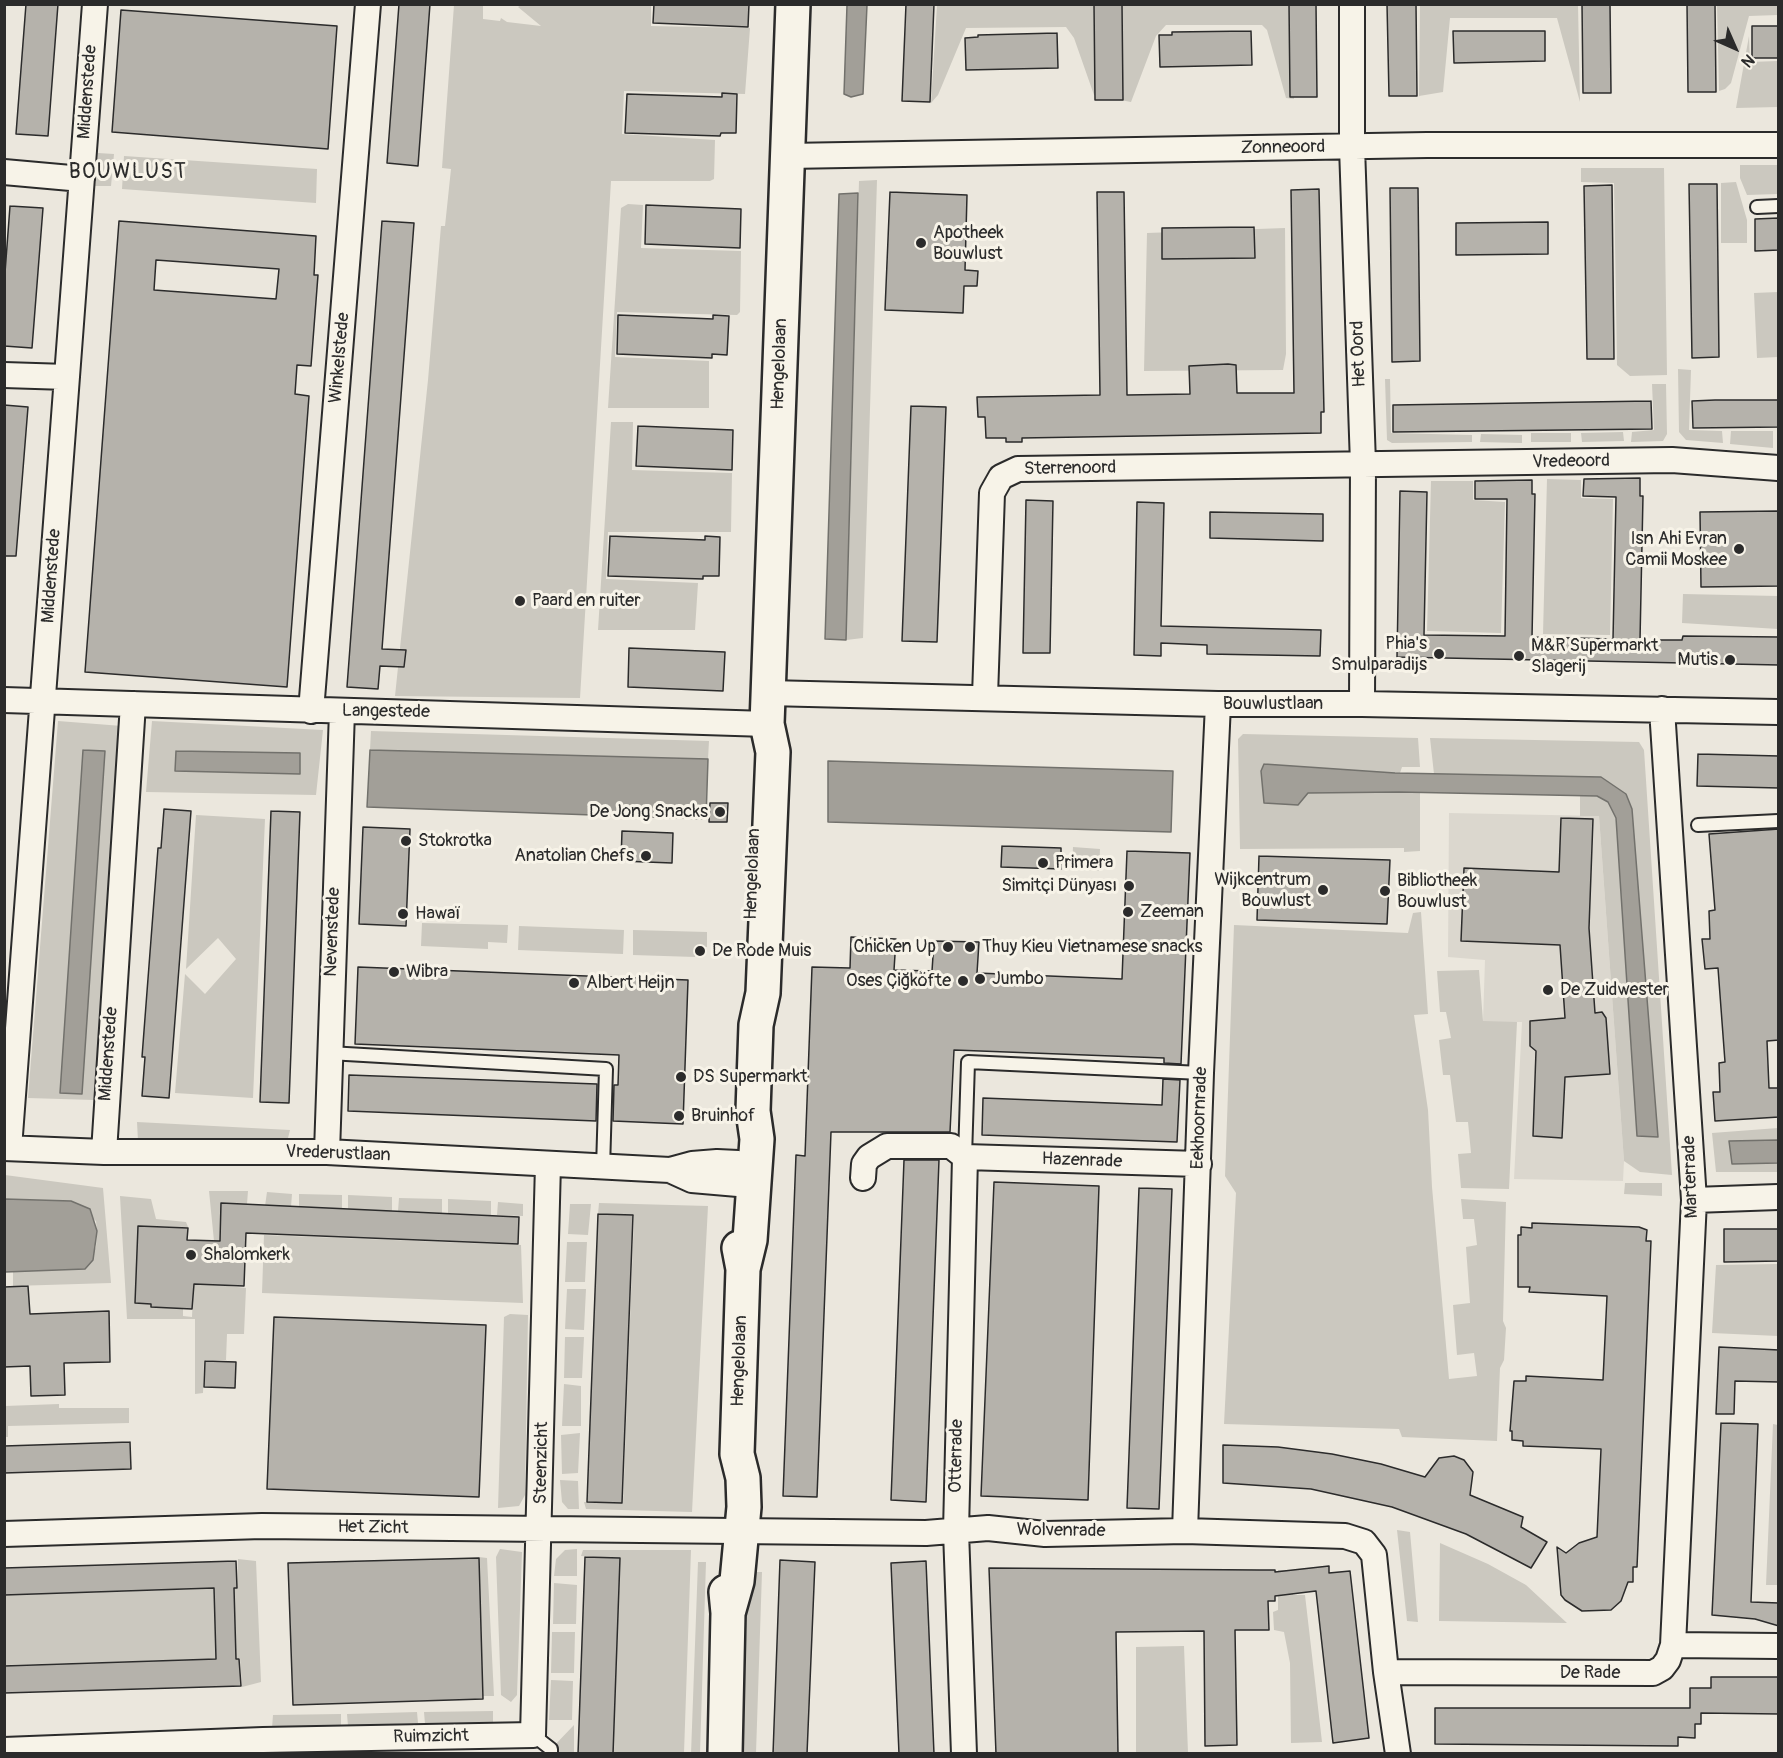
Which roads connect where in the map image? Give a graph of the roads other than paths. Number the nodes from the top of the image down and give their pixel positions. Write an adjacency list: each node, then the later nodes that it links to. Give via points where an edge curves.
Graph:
1 (95, 4): 9 (street, Middenstede)
2 (368, 4): 24 (street, Winkelstede)
3 (793, 4): 7 (street, Hengelolaan)
4 (1352, 4): 6 (street, Het Oord)
5 (1779, 145): 6 (street, Zonneoord)
6 (1352, 147): 7 (street, Zonneoord); 14 (street, Het Oord)
7 (787, 156): 22 (street, Hengelolaan)
8 (4, 172): 9 (street)
9 (82, 179): 13 (street, Middenstede)
10 (1779, 206): 11 (lane)
11 (1757, 207)
12 (4, 375): 13 (street)
13 (67, 377): 18 (street, Middenstede)
14 (1363, 464): 15 (street, Vredeoord, via 1672,460); 16 (street, Sterrenoord, via 1018,469 1001,477 992,493); 21 (street, Het Oord)
15 (1779, 468)
16 (985, 696): 20 (street, Bouwlustlaan); 22 (street, Bouwlustlaan)
17 (4, 700): 18 (street, Langestede)
18 (43, 701): 19 (street, Langestede); 31 (street, Middenstede)
19 (133, 704): 24 (street, Langestede); 32 (street, Middenstede)
20 (1218, 704): 21 (street, Bouwlustlaan); 30 (street, Eekhoornrade)
21 (1362, 704): 23 (street, Bouwlustlaan)
22 (767, 709): 25 (street, Langestede); 38 (street, Hengelolaan, via 773,752 763,993 756,1024 753,1111 757,1138)
23 (1662, 709): 26 (street, Bouwlustlaan); 41 (street, Marterrade)
24 (311, 711): 25 (street, Langestede)
25 (342, 711): 29 (street, Nevenstede)
26 (1779, 712)
27 (1779, 820): 28 (lane)
28 (1698, 825)
29 (329, 1053): 33 (street, Nevenstede); 37 (lane, via 606,1069)
30 (1201, 1073): 34 (lane, via 968,1062); 36 (street, Eekhoornrade)
31 (7, 1148): 32 (street, Vrederustlaan)
32 (104, 1152): 33 (street, Vrederustlaan)
33 (327, 1152): 35 (street, Vrederustlaan)
34 (965, 1158): 36 (street, Hazenrade); 39 (street, via 951,1146 887,1146 869,1156); 44 (street, Otterrade)
35 (548, 1164): 37 (street, Vrederustlaan); 42 (street, Steenzicht)
36 (1198, 1164): 45 (street, Eekhoornrade)
37 (603, 1168): 38 (street, Vrederustlaan, via 670,1170 692,1180)
38 (744, 1174): 43 (street, Hengelolaan, via 738,1241 743,1269 737,1454 743,1478)
39 (862, 1178)
40 (1779, 1197): 41 (street)
41 (1694, 1200): 47 (street, Marterrade)
42 (541, 1530): 43 (street, Het Zicht); 46 (street, Het Zicht, via 262,1526); 50 (street, Steenzicht)
43 (734, 1531): 44 (street, Wolvenrade); 53 (street, Hengelolaan, via 737,1581 728,1613)
44 (956, 1531): 45 (street, Wolvenrade); 54 (street, Otterrade)
45 (1185, 1531): 49 (street, Wolvenrade, via 1345,1536 1364,1542 1374,1555)
46 (4, 1534)
47 (1673, 1646): 48 (street); 49 (street, De Rade, via 1662,1668 1653,1673)
48 (1779, 1647)
49 (1386, 1672): 55 (street)
50 (533, 1735): 51 (street, Ruimzicht); 52 (lane, via 551,1749)
51 (4, 1750)
52 (551, 1754)
53 (725, 1754)
54 (964, 1754)
55 (1398, 1754)

